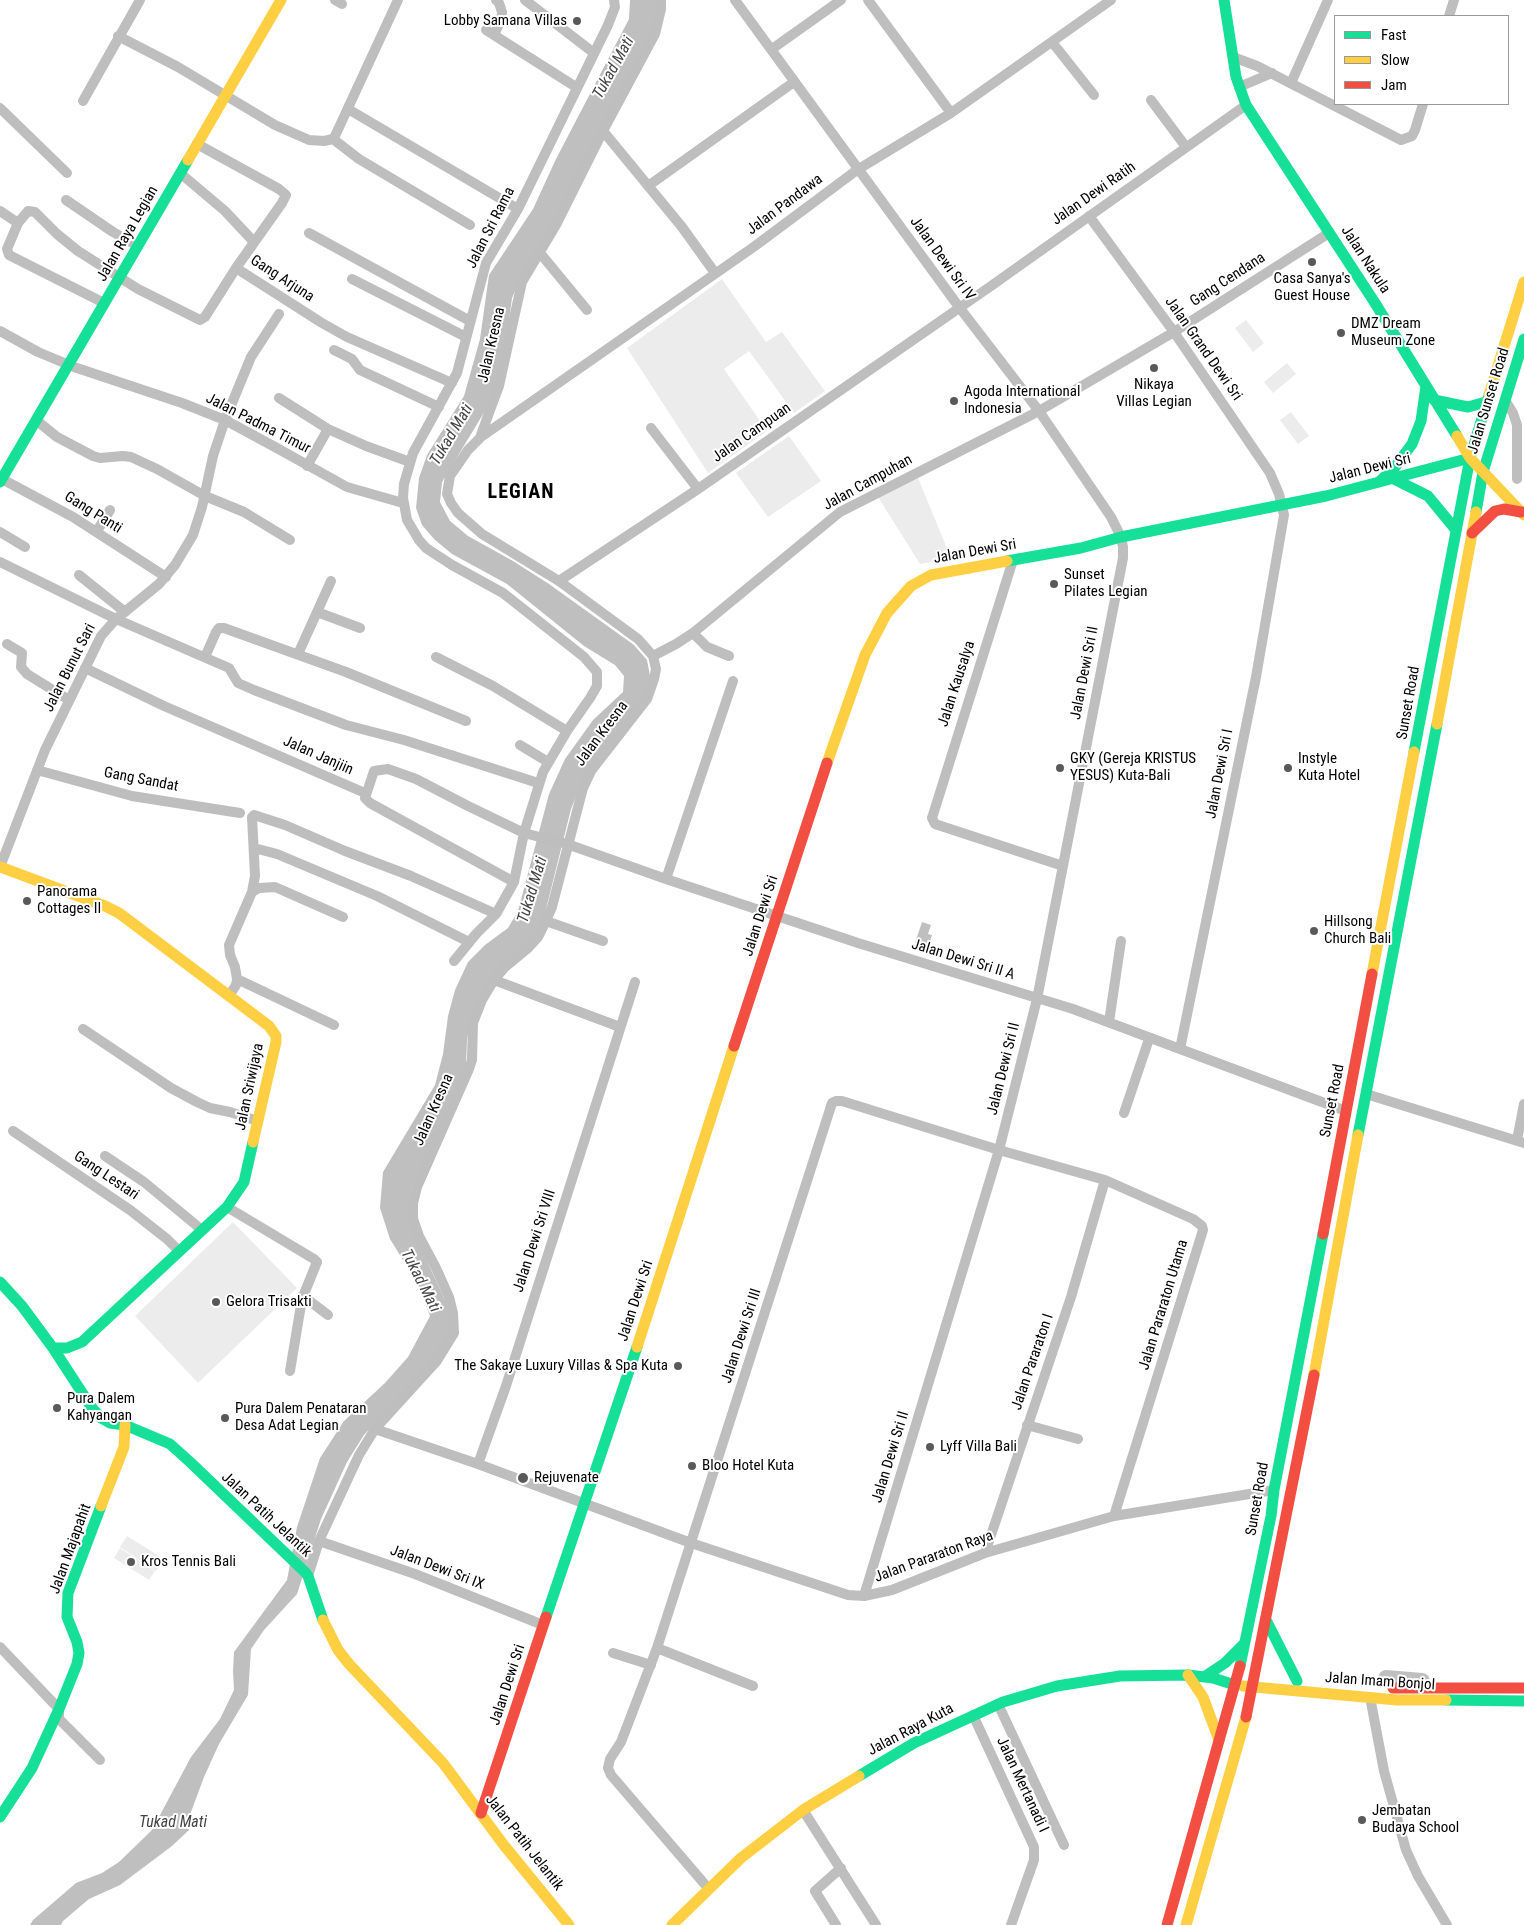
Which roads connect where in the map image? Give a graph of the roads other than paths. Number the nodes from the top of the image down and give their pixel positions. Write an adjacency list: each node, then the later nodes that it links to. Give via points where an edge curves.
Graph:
1 (281, 0): 26 (main road, Jalan Raya Legian)
2 (398, 0): 33 (street)
3 (496, 0): 24 (street, via 502,12 501,20 490,33)
4 (524, 0): 19 (street)
5 (614, 0): 19 (street, Jalan Sri Rama, via 612,17)
6 (661, 0): 36 (street, Jalan Kresna, via 655,34)
7 (735, 0): 18 (street, Jalan Dewi Sri IV)
8 (841, 0): 18 (street)
9 (868, 0): 34 (street)
10 (1111, 0): 17 (street, Jalan Pandawa)
11 (1224, 0): 20 (main road, Jalan Nakula)
12 (1328, 0): 23 (street)
13 (1454, 0): 15 (street)
14 (136, 1): 16 (street)
15 (1449, 15)
16 (118, 36): 26 (street); 29 (street)
17 (1052, 42): 27 (street); 34 (street, Jalan Pandawa)
18 (772, 50): 22 (street, Jalan Dewi Sri IV)
19 (594, 53): 24 (street, Jalan Sri Rama)
20 (1232, 57): 21 (street); 25 (main road, Jalan Nakula)
21 (1272, 73): 23 (street); 25 (street)
22 (794, 82): 41 (street, Jalan Dewi Sri IV); 44 (street)
23 (1292, 83): 30 (street, via 1401,140 1412,136)
24 (576, 87): 46 (street, Jalan Sri Rama)
25 (1239, 87): 31 (main road, Jalan Nakula)
26 (226, 95): 37 (street, via 290,133 316,142); 38 (main road, Jalan Raya Legian)
27 (1094, 95)
28 (1151, 100): 39 (street)
29 (83, 102)
30 (1423, 105)
31 (1246, 106): 39 (street, Jalan Dewi Ratih); 52 (main road, Jalan Nakula)
32 (0, 108): 42 (street)
33 (348, 109): 37 (street); 46 (street)
34 (950, 113): 41 (street, Jalan Pandawa)
35 (0, 115): 40 (street)
36 (603, 131): 44 (street); 55 (street, Jalan Kresna)
37 (333, 139): 50 (street, via 359,159)
38 (197, 144): 43 (main road, Jalan Raya Legian); 53 (street, via 285,193 282,203)
39 (1186, 147): 48 (street, Jalan Dewi Ratih)
40 (50, 164)
41 (857, 170): 57 (street, Jalan Pandawa); 62 (street, Jalan Dewi Sri IV)
42 (67, 172)
43 (180, 173): 53 (street, via 225,210); 54 (main road, Jalan Raya Legian)
44 (648, 186): 57 (street)
45 (66, 200): 54 (street)
46 (518, 209): 65 (street, Jalan Sri Rama, via 486,263)
47 (0, 211): 49 (street)
48 (1089, 216): 62 (street, Jalan Dewi Ratih); 67 (street, Jalan Grand Dewi Sri)
49 (18, 223): 58 (street, via 28,211 35,212 67,243); 61 (street, via 7,249 9,255)
50 (470, 225)
51 (309, 232): 65 (street)
52 (1329, 233): 67 (street, Gang Cendana); 73 (main road, Jalan Nakula)
53 (254, 242): 56 (street)
54 (138, 246): 58 (main road, Jalan Raya Legian)
55 (540, 253): 63 (street); 84 (street, Jalan Kresna, via 518,293 499,386)
56 (236, 268): 58 (street, Gang Arjuna, via 202,321 138,289); 72 (street, Gang Arjuna, via 347,337)
57 (715, 273): 84 (street, Jalan Pandawa)
58 (120, 276): 61 (main road, Jalan Raya Legian)
59 (352, 280): 68 (street)
60 (1524, 282): 77 (main road, Sunset Road)
61 (104, 303): 71 (main road, Jalan Raya Legian)
62 (959, 307): 79 (street, Jalan Dewi Sri IV); 93 (street, Jalan Campuan)
63 (587, 310)
64 (279, 314): 81 (street, Jalan Bunut Sari, via 251,357)
65 (470, 321): 68 (street, Jalan Sri Rama)
66 (0, 331): 71 (street, Jalan Padma Timur)
67 (1174, 332): 79 (street, Gang Cendana); 97 (street, Jalan Grand Dewi Sri, via 1270,473)
68 (466, 337): 72 (street, Jalan Sri Rama)
69 (1524, 339): 76 (main road, Jalan Sunset Road)
70 (334, 350): 78 (street, via 352,359 360,370)
71 (68, 365): 80 (main road, Jalan Raya Legian); 81 (street, Jalan Padma Timur)
72 (452, 383): 78 (street, Jalan Sri Rama)
73 (1426, 386): 75 (main road, Jalan Nakula); 92 (main road, via 1416,437 1405,455)
74 (279, 398): 83 (street)
75 (1434, 400): 77 (main road, via 1468,407); 85 (main road, Jalan Nakula)
76 (1505, 400): 88 (main road, Jalan Sunset Road); 89 (street, via 1517,425)
77 (1486, 402): 85 (main road, Sunset Road)
78 (439, 407): 86 (street, Jalan Sri Rama)
79 (1039, 411): 104 (street, Jalan Dewi Sri IV, via 1106,508); 117 (street, Jalan Campuhan, via 838,514)
80 (36, 420): 91 (main road, Jalan Raya Legian); 95 (street, via 93,456 131,457)
81 (224, 420): 87 (street, Jalan Padma Timur); 95 (street, Jalan Bunut Sari)
82 (650, 428): 93 (street)
83 (328, 429): 86 (street); 87 (street)
84 (480, 438): 112 (street, Jalan Kresna, via 450,476 447,494 450,503 482,534)
85 (1470, 458): 88 (main road, Jalan Nakula); 90 (main road, Jalan Dewi Sri); 100 (main road, Sunset Road)
86 (410, 462): 96 (street, Jalan Sri Rama)
87 (308, 466): 96 (street, Jalan Padma Timur, via 355,491)
88 (1483, 472): 94 (main road, Jalan Nakula); 103 (main road, Sunset Road)
89 (1521, 475): 94 (street)
90 (1394, 479): 92 (main road, Jalan Dewi Sri); 100 (main road, via 1428,496)
91 (1, 480): 102 (street, Gang Panti, via 54,505)
92 (1379, 483): 97 (main road, Jalan Dewi Sri)
93 (698, 489): 112 (street, Jalan Campuan)
94 (1504, 495): 99 (main road, Jalan Nakula)
95 (205, 496): 105 (street, via 244,512); 110 (street, Jalan Bunut Sari, via 193,535)
96 (403, 503): 128 (street, via 411,528 426,548 503,593 593,666 597,672 597,686)
97 (1282, 504): 104 (main road, Jalan Dewi Sri); 161 (street, Jalan Dewi Sri I, via 1283,527 1256,677)
98 (110, 510): 102 (street)
99 (1522, 513): 103 (main road, via 1504,509 1495,511)
100 (1456, 530): 164 (main road, Sunset Road)
101 (0, 532): 106 (street)
102 (97, 532): 110 (street, Gang Panti)
103 (1472, 533): 162 (main road, Sunset Road)
104 (1121, 537): 107 (main road, Jalan Dewi Sri); 138 (street, Jalan Dewi Sri II, via 1123,558)
105 (290, 540)
106 (25, 548)
107 (1013, 560): 138 (street, Jalan Kausalya, via 932,818 935,824); 145 (main road, Jalan Dewi Sri, via 924,578 905,591 887,612 850,696)
108 (0, 562): 115 (street)
109 (79, 575): 113 (street)
110 (166, 577): 113 (street, Jalan Bunut Sari)
111 (331, 580): 114 (street)
112 (560, 581): 120 (street, Jalan Kresna, via 638,640)
113 (125, 612): 115 (street, Jalan Bunut Sari)
114 (318, 612): 116 (street); 119 (street)
115 (116, 619): 122 (street); 124 (street, Jalan Bunut Sari, via 101,636)
116 (360, 628)
117 (693, 633): 120 (street, Jalan Campuhan); 121 (street, via 707,648)
118 (7, 644): 126 (street, via 22,653 21,667 27,674)
119 (298, 654): 122 (street, via 219,628); 127 (street)
120 (653, 656): 136 (street, Jalan Kresna, via 656,669 651,690 591,771 580,794)
121 (729, 656)
122 (205, 657): 132 (street, via 229,668 236,680 246,687 321,717)
123 (436, 657): 128 (street, via 493,686)
124 (85, 668): 126 (street, Jalan Bunut Sari); 133 (street, Jalan Janjiin)
125 (733, 681): 140 (street)
126 (69, 700): 131 (street, Jalan Bunut Sari)
127 (466, 721)
128 (567, 731): 130 (street)
129 (520, 745): 130 (street)
130 (548, 762): 132 (street)
131 (37, 770): 134 (street, Gang Sandat, via 132,796); 139 (street, Jalan Bunut Sari)
132 (538, 783): 135 (street)
133 (365, 793): 135 (street, Jalan Janjiin, via 374,771 388,769 416,779); 141 (street, via 370,803)
134 (240, 813)
135 (526, 834): 136 (street, Jalan Dewi Sri II A); 141 (street)
136 (566, 844): 140 (street, Jalan Dewi Sri II A); 146 (street, Jalan Kresna)
137 (254, 848): 142 (street); 143 (street, via 254,816 285,825 412,876); 149 (street, via 277,854 378,896)
138 (1063, 866): 155 (street, Jalan Dewi Sri II)
139 (0, 867): 154 (main road, Jalan Sriwijaya, via 120,913)
140 (666, 879): 145 (street, Jalan Dewi Sri II A)
141 (514, 882): 143 (street)
142 (252, 892): 144 (street, via 275,887); 151 (street, via 229,945)
143 (496, 914): 149 (street)
144 (343, 916)
145 (778, 916): 155 (street, Jalan Dewi Sri II A); 188 (main road, Jalan Dewi Sri)
146 (546, 921): 147 (street); 152 (street, Jalan Kresna, via 538,937)
147 (603, 941)
148 (1121, 941): 156 (street)
149 (469, 942): 150 (street)
150 (454, 961)
151 (237, 979): 154 (street); 157 (street)
152 (494, 980): 158 (street); 184 (street, Jalan Kresna, via 473,1023 469,1069 426,1164 413,1203 413,1219 419,1236 449,1297 454,1333 436,1362)
153 (635, 982): 158 (street, Jalan Dewi Sri VIII)
154 (230, 996): 166 (main road, Jalan Sriwijaya, via 269,1026 276,1036)
155 (1037, 999): 156 (street, Jalan Dewi Sri II A); 169 (street, Jalan Dewi Sri II)
156 (1109, 1022): 160 (street, Jalan Dewi Sri II A)
157 (334, 1025)
158 (620, 1027): 186 (street, Jalan Dewi Sri VIII, via 506,1386)
159 (83, 1028): 166 (street, via 197,1102)
160 (1149, 1039): 161 (street, Jalan Dewi Sri II A); 165 (street)
161 (1180, 1049): 164 (street, Jalan Dewi Sri II A)
162 (1366, 1094): 168 (street); 195 (main road, Sunset Road)
163 (1524, 1104): 168 (street)
164 (1346, 1111): 187 (main road, Sunset Road)
165 (1124, 1113)
166 (258, 1121): 172 (main road, Jalan Sriwijaya, via 244,1182)
167 (13, 1131): 174 (street, Gang Lestari, via 130,1210)
168 (1520, 1142)
169 (999, 1150): 171 (street, Jalan Pararaton Utama); 191 (street, Jalan Dewi Sri III, via 842,1102 832,1102); 194 (street, Jalan Dewi Sri II)
170 (105, 1156): 173 (street, via 144,1182)
171 (1105, 1180): 183 (street, Jalan Pararaton I, via 1071,1297); 189 (street, Jalan Pararaton Utama, via 1198,1221 1203,1230)
172 (227, 1207): 173 (main road, Jalan Sriwijaya); 176 (street, via 316,1260)
173 (202, 1230): 174 (main road, Jalan Sriwijaya)
174 (179, 1251): 178 (main road, Jalan Sriwijaya)
175 (0, 1282): 179 (main road, Jalan Patih Jelantik)
176 (303, 1296): 177 (street); 180 (street)
177 (328, 1315)
178 (82, 1342): 179 (main road, Jalan Sriwijaya, via 67,1348); 181 (main road, Jalan Sriwijaya, via 73,1356)
179 (53, 1348): 181 (main road, Jalan Patih Jelantik)
180 (290, 1371)
181 (69, 1372): 182 (main road, Jalan Patih Jelantik, via 101,1418)
182 (125, 1425): 193 (main road, Jalan Patih Jelantik, via 180,1452); 212 (main road, Jalan Majapahit, via 124,1447 68,1593 67,1617 79,1653)
183 (1027, 1425): 185 (street); 192 (street, Jalan Pararaton I)
184 (375, 1429): 186 (street, Jalan Pararaton Raya); 190 (street, Jalan Kresna, via 359,1455)
185 (1078, 1439)
186 (478, 1464): 188 (street, Jalan Pararaton Raya)
187 (1274, 1490): 189 (street, Jalan Pararaton Raya); 197 (main road, Sunset Road)
188 (584, 1503): 191 (street, Jalan Pararaton Raya); 196 (main road, Jalan Dewi Sri)
189 (1114, 1516): 192 (street, Jalan Pararaton Raya)
190 (319, 1541): 193 (street, Jalan Kresna); 196 (street, Jalan Dewi Sri IX, via 416,1574)
191 (691, 1543): 194 (street, Jalan Pararaton Raya, via 848,1595); 199 (street, Jalan Dewi Sri III)
192 (985, 1553): 194 (street, Jalan Pararaton Raya, via 892,1590)
193 (307, 1574): 217 (main road, Jalan Patih Jelantik, via 324,1624 338,1650 443,1763)
194 (864, 1596)
195 (1266, 1620): 205 (main road, Sunset Road); 206 (main road)
196 (544, 1625): 216 (main road, Jalan Dewi Sri)
197 (1244, 1644): 203 (main road); 204 (main road, Sunset Road)
198 (0, 1647): 212 (street)
199 (657, 1648): 201 (street, Jalan Dewi Sri III); 207 (street)
200 (613, 1653): 201 (street)
201 (651, 1665): 223 (street, Jalan Dewi Sri III, via 608,1768)
202 (1188, 1675): 203 (main road, Jalan Raya Kuta); 211 (main road, Jalan Raya Kuta, via 1092,1679 1039,1690); 214 (main road, via 1203,1697)
203 (1208, 1677): 204 (main road, Jalan Raya Kuta, via 1225,1673)
204 (1236, 1680): 205 (main road, Jalan Imam Bonjol); 214 (main road, Sunset Road)
205 (1254, 1681): 206 (main road, Jalan Imam Bonjol); 209 (main road, Jalan Imam Bonjol); 230 (main road, Sunset Road, via 1238,1749)
206 (1297, 1681): 208 (main road, Jalan Imam Bonjol, via 1402,1689)
207 (753, 1686)
208 (1524, 1688)
209 (1370, 1697): 210 (main road, Jalan Imam Bonjol, via 1423,1701); 231 (street, via 1384,1771 1406,1850)
210 (1524, 1701)
211 (998, 1704): 213 (main road, Jalan Raya Kuta); 221 (street)
212 (59, 1709): 215 (street, via 59,1719); 220 (main road, Jalan Majapahit, via 32,1768)
213 (973, 1715): 218 (main road, Jalan Raya Kuta, via 914,1743); 228 (street, Jalan Mertanadi I, via 1034,1847 1034,1860)
214 (1219, 1740): 229 (main road, Sunset Road)
215 (100, 1760)
216 (486, 1798): 217 (main road, via 480,1802); 219 (main road, Jalan Dewi Sri)
217 (471, 1799): 219 (main road, Jalan Patih Jelantik)
218 (803, 1810): 222 (street); 223 (main road, Jalan Raya Kuta, via 740,1858)
219 (481, 1813): 224 (main road, Jalan Patih Jelantik)
220 (0, 1816)
221 (1064, 1845)
222 (840, 1868): 226 (street, via 815,1890); 227 (street)
223 (708, 1888): 225 (main road, Jalan Raya Kuta)
224 (569, 1925)
225 (672, 1925)
226 (836, 1925)
227 (876, 1925)
228 (1011, 1925)
229 (1167, 1925)
230 (1186, 1925)
231 (1447, 1925)

